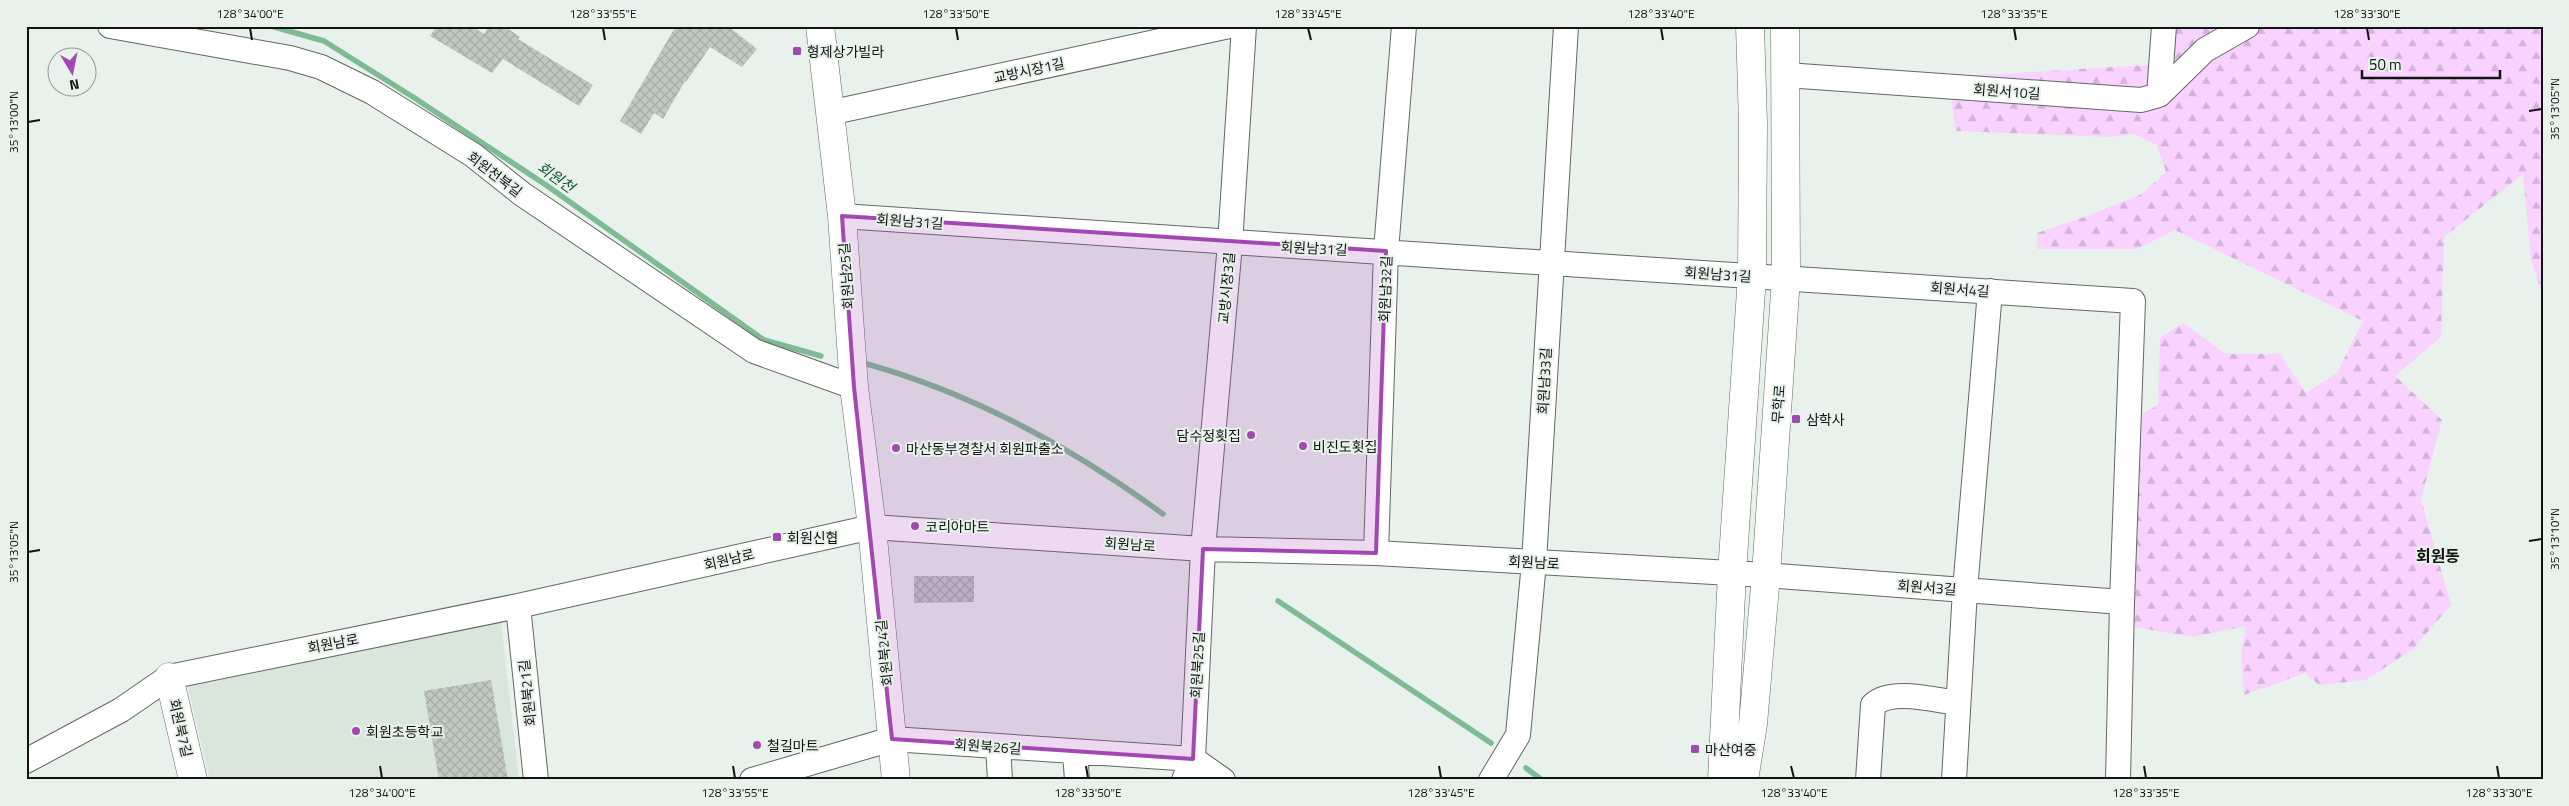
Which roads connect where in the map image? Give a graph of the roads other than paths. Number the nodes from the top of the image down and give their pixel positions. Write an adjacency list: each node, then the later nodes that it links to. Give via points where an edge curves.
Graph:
1 (110, 26): 21 (street, 회원천북길, via 290,58 321,67 372,92 473,155 522,194 754,351)
2 (820, 26): 13 (main road, 회원남25길)
3 (1229, 26): 13 (street, 교방시장1길)
4 (1244, 26): 15 (street, 교방시장3길)
5 (1404, 26): 16 (street, 회원남32길)
6 (1566, 26): 17 (street, 회원남33길)
7 (1750, 26): 18 (main road)
8 (1785, 26): 11 (main road, 무학로)
9 (2164, 26): 12 (street)
10 (2247, 26): 12 (street, via 2205,50)
11 (1786, 75): 12 (street, 회원서10길, via 2141,100); 19 (main road, 무학로)
12 (2158, 95)
13 (829, 113): 14 (main road, 회원남25길)
14 (842, 216): 15 (street, 회원남31길); 21 (main road, 회원남25길)
15 (1230, 244): 16 (street, 회원남31길); 23 (street, 교방시장3길)
16 (1386, 251): 17 (street, 회원남31길); 24 (street, 회원남32길)
17 (1551, 262): 18 (street, 회원남31길); 25 (street, 회원남33길)
18 (1752, 276): 19 (street, 회원남31길); 26 (main road)
19 (1786, 277): 20 (street, 회원서4길); 27 (main road, 무학로)
20 (1990, 291): 28 (street); 29 (street, 회원서4길, via 2133,301)
21 (854, 387): 22 (main road, 회원남25길)
22 (872, 527): 23 (street, 회원남로); 30 (street, 회원남로); 33 (main road, 회원북24길)
23 (1203, 549): 24 (street, 회원남로); 37 (street, 회원북25길)
24 (1376, 553): 25 (street, 회원남로)
25 (1534, 562): 26 (street, 회원남로); 45 (street, 회원남33길, via 1518,735)
26 (1732, 573): 27 (street, 회원서3길); 46 (main road)
27 (1766, 575): 28 (street, 회원서3길); 47 (main road, 무학로, via 1753,724)
28 (1964, 590): 29 (street, 회원서3길); 32 (street)
29 (2122, 602): 50 (street)
30 (518, 606): 31 (street, 회원남로); 39 (street, 회원북21길)
31 (169, 676): 36 (street, 회원남로, via 121,710); 38 (main road, 회원북7길)
32 (1958, 703): 48 (street, via 1892,696 1880,699 1873,706); 49 (street)
33 (892, 739): 34 (street, 회원북26길); 40 (street, 회원북26길); 41 (main road, 회원북24길)
34 (998, 746): 35 (street, 회원북26길); 42 (street)
35 (1076, 752): 37 (street, 회원북26길); 43 (street)
36 (26, 761)
37 (1189, 769): 44 (street)
38 (192, 780)
39 (536, 780)
40 (752, 780)
41 (896, 780)
42 (1000, 780)
43 (1077, 780)
44 (1223, 780)
45 (1492, 780)
46 (1722, 780)
47 (1744, 780)
48 (1868, 780)
49 (1954, 780)
50 (2118, 780)

